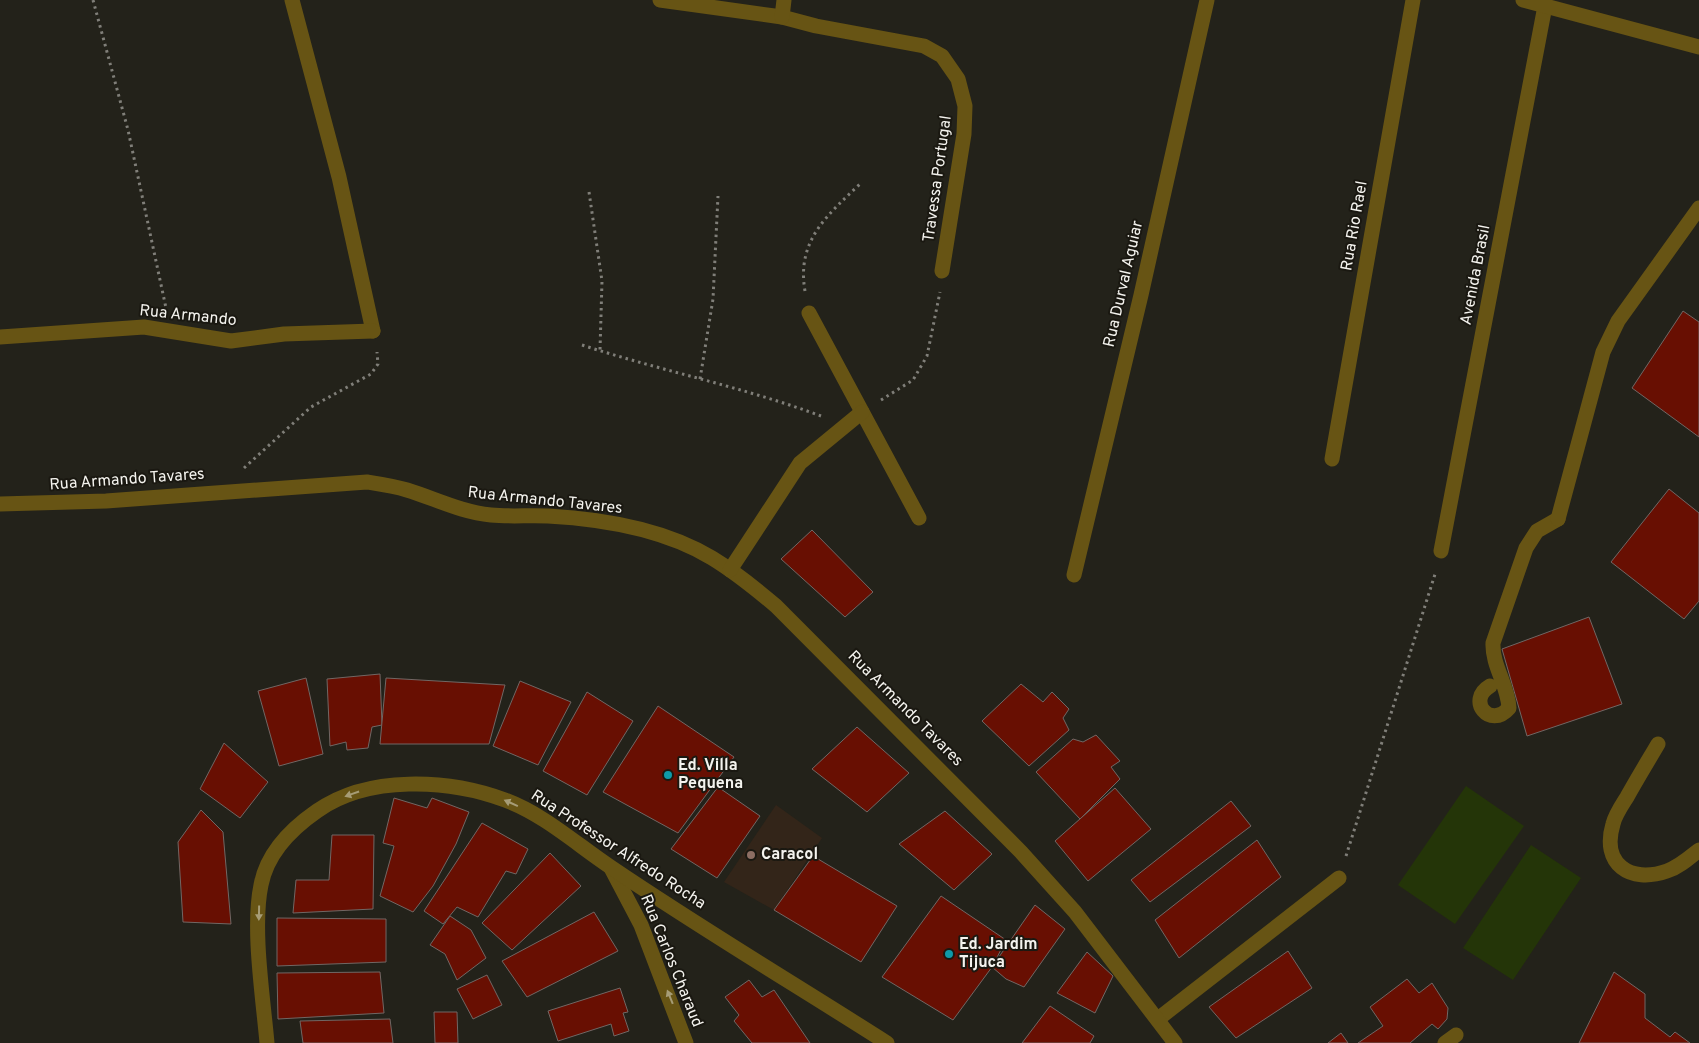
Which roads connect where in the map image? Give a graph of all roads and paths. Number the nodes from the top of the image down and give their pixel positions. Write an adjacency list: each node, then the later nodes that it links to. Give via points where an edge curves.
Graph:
1 (93, 0): 17 (path, via 128,130)
2 (292, 0): 18 (street, via 339,177)
3 (660, 0): 9 (street, Travessa Portugal)
4 (784, 0): 9 (street)
5 (1207, 0): 31 (street, Rua Durval Aguiar)
6 (1413, 0): 25 (street, Rua Rio Rael)
7 (1523, 0): 8 (street)
8 (1545, 6): 10 (street); 29 (street, Avenida Brasil)
9 (782, 17): 15 (street, Travessa Portugal, via 924,46 942,56 958,79 965,106 964,134)
10 (1699, 47)
11 (862, 182): 16 (path, via 820,222 809,246 802,275)
12 (588, 192): 21 (path, via 602,281)
13 (718, 196): 22 (path, via 713,299)
14 (1699, 208): 32 (street, via 1618,321 1603,352 1558,519 1537,531 1526,548 1493,643 1492,654 1509,699 1509,708 1496,717 1486,714 1480,707 1482,690)
15 (942, 271): 23 (path, via 927,356 913,380)
16 (809, 313): 23 (street)
17 (171, 330): 18 (street, Rua Armando, via 232,340 284,334); 19 (street, Rua Armando, via 144,327)
18 (372, 331): 26 (path, via 378,364 371,374 311,407)
19 (0, 337)
20 (582, 345): 21 (path)
21 (600, 350): 22 (path)
22 (700, 379): 24 (path, via 772,398)
23 (862, 412): 24 (street); 28 (street)
24 (846, 425): 30 (street, via 800,463)
25 (1332, 459)
26 (240, 470)
27 (0, 504): 30 (street, Rua Armando Tavares, via 106,501 366,482 406,490 456,509 492,515 606,522 645,531 690,547)
28 (918, 518)
29 (1441, 551): 36 (path)
30 (730, 570): 37 (street, Rua Armando Tavares, via 776,606 1021,852 1075,912)
31 (1074, 576)
32 (1490, 686)
33 (1658, 744): 34 (street, via 1613,822 1609,839 1612,856 1620,868 1647,876 1668,871)
34 (1699, 850)
35 (610, 867): 38 (street, Rua Professor Alfredo Rocha, one-way to 38, via 535,814 506,800 472,790 432,784 392,786 355,792 326,804 299,823 278,846 260,885 259,954); 39 (street, Rua Carlos Charaud, one-way to 35, via 641,925); 40 (street, Rua Professor Alfredo Rocha)
36 (1339, 878): 37 (street)
37 (1158, 1019): 41 (street, Rua Armando Tavares)
38 (267, 1043)
39 (686, 1043)
40 (888, 1043)
41 (1175, 1043)

